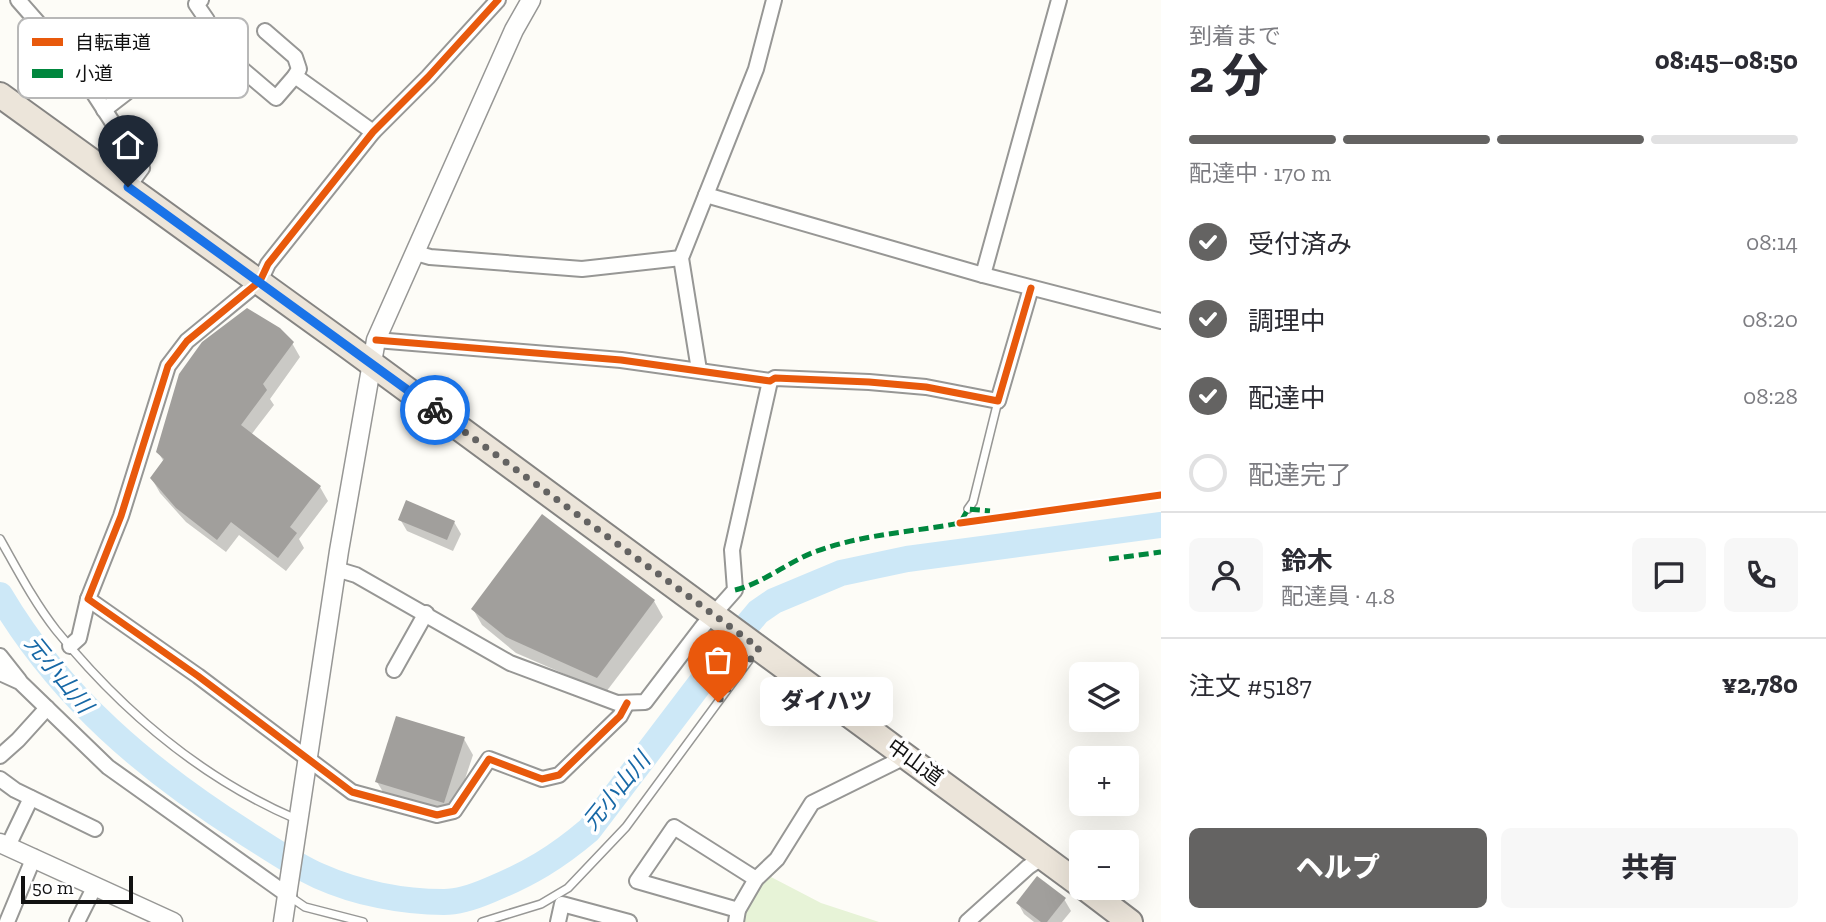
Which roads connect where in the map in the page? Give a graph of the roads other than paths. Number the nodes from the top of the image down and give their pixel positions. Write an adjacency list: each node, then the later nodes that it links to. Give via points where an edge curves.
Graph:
1 (19, 0): 7 (street)
2 (201, 0): 8 (street, via 196,4)
3 (498, 0): 16 (street)
4 (531, 0): 19 (street)
5 (774, 0): 18 (street, via 756,69)
6 (1059, 0): 21 (street)
7 (35, 18)
8 (206, 18)
9 (265, 31): 11 (street, via 295,57 299,69)
10 (248, 74): 11 (street, via 276,98)
11 (295, 76): 16 (street)
12 (0, 95): 17 (highway, 中山道)
13 (96, 98): 15 (street)
14 (120, 98): 15 (street)
15 (104, 110): 17 (street, via 142,168)
16 (373, 132): 22 (street, via 268,264)
17 (128, 187): 22 (highway, 中山道)
18 (706, 195): 20 (street); 21 (street)
19 (416, 253): 20 (street, via 582,269); 25 (street)
20 (681, 258): 26 (street)
21 (983, 275): 23 (street)
22 (260, 281): 25 (highway, 中山道); 32 (street, via 187,341 168,366 121,516)
23 (1031, 288): 24 (street); 28 (street)
24 (1161, 321)
25 (373, 351): 26 (street, via 621,360); 31 (street); 34 (highway, 中山道)
26 (699, 370): 27 (street)
27 (770, 381): 28 (street, via 869,382); 34 (street, via 732,550 734,590)
28 (998, 401): 29 (lane)
29 (968, 509)
30 (0, 539): 35 (lane, via 55,629)
31 (336, 569): 33 (street); 45 (street)
32 (89, 599): 35 (street, via 79,638); 45 (street)
33 (425, 613): 38 (street); 41 (street, via 510,663)
34 (715, 615): 36 (highway, 中山道); 41 (street, via 645,702)
35 (71, 646): 48 (lane, via 164,740 230,786)
36 (757, 646): 44 (highway, 中山道); 64 (lane, via 626,827 568,888 541,904)
37 (0, 656): 40 (street)
38 (394, 670)
39 (0, 673): 40 (street)
40 (20, 682): 42 (street)
41 (626, 703): 45 (street, via 620,716 559,775 542,779 489,758 454,811 437,815 352,792)
42 (47, 708): 43 (street); 56 (street, via 108,767 180,821)
43 (0, 755)
44 (907, 756): 51 (highway, 中山道); 54 (street, via 812,803 777,859)
45 (307, 758): 48 (street)
46 (0, 779): 47 (street)
47 (32, 798): 49 (street); 50 (street)
48 (299, 825): 56 (street)
49 (95, 829)
50 (4, 844): 52 (street)
51 (1043, 857): 53 (highway, 中山道); 67 (street)
52 (34, 858): 55 (street); 59 (street)
53 (1069, 876)
54 (756, 879): 58 (street); 58 (street, via 674,827 637,881)
55 (95, 886): 60 (street); 61 (street)
56 (289, 892): 62 (street); 63 (lane, via 305,907)
57 (1101, 900): 68 (highway, 中山道)
58 (737, 916)
59 (7, 922)
60 (77, 922)
61 (173, 922)
62 (284, 922)
63 (363, 922)
64 (482, 922)
65 (558, 922): 66 (street, via 562,904)
66 (629, 922)
67 (967, 922)
68 (1130, 922)

